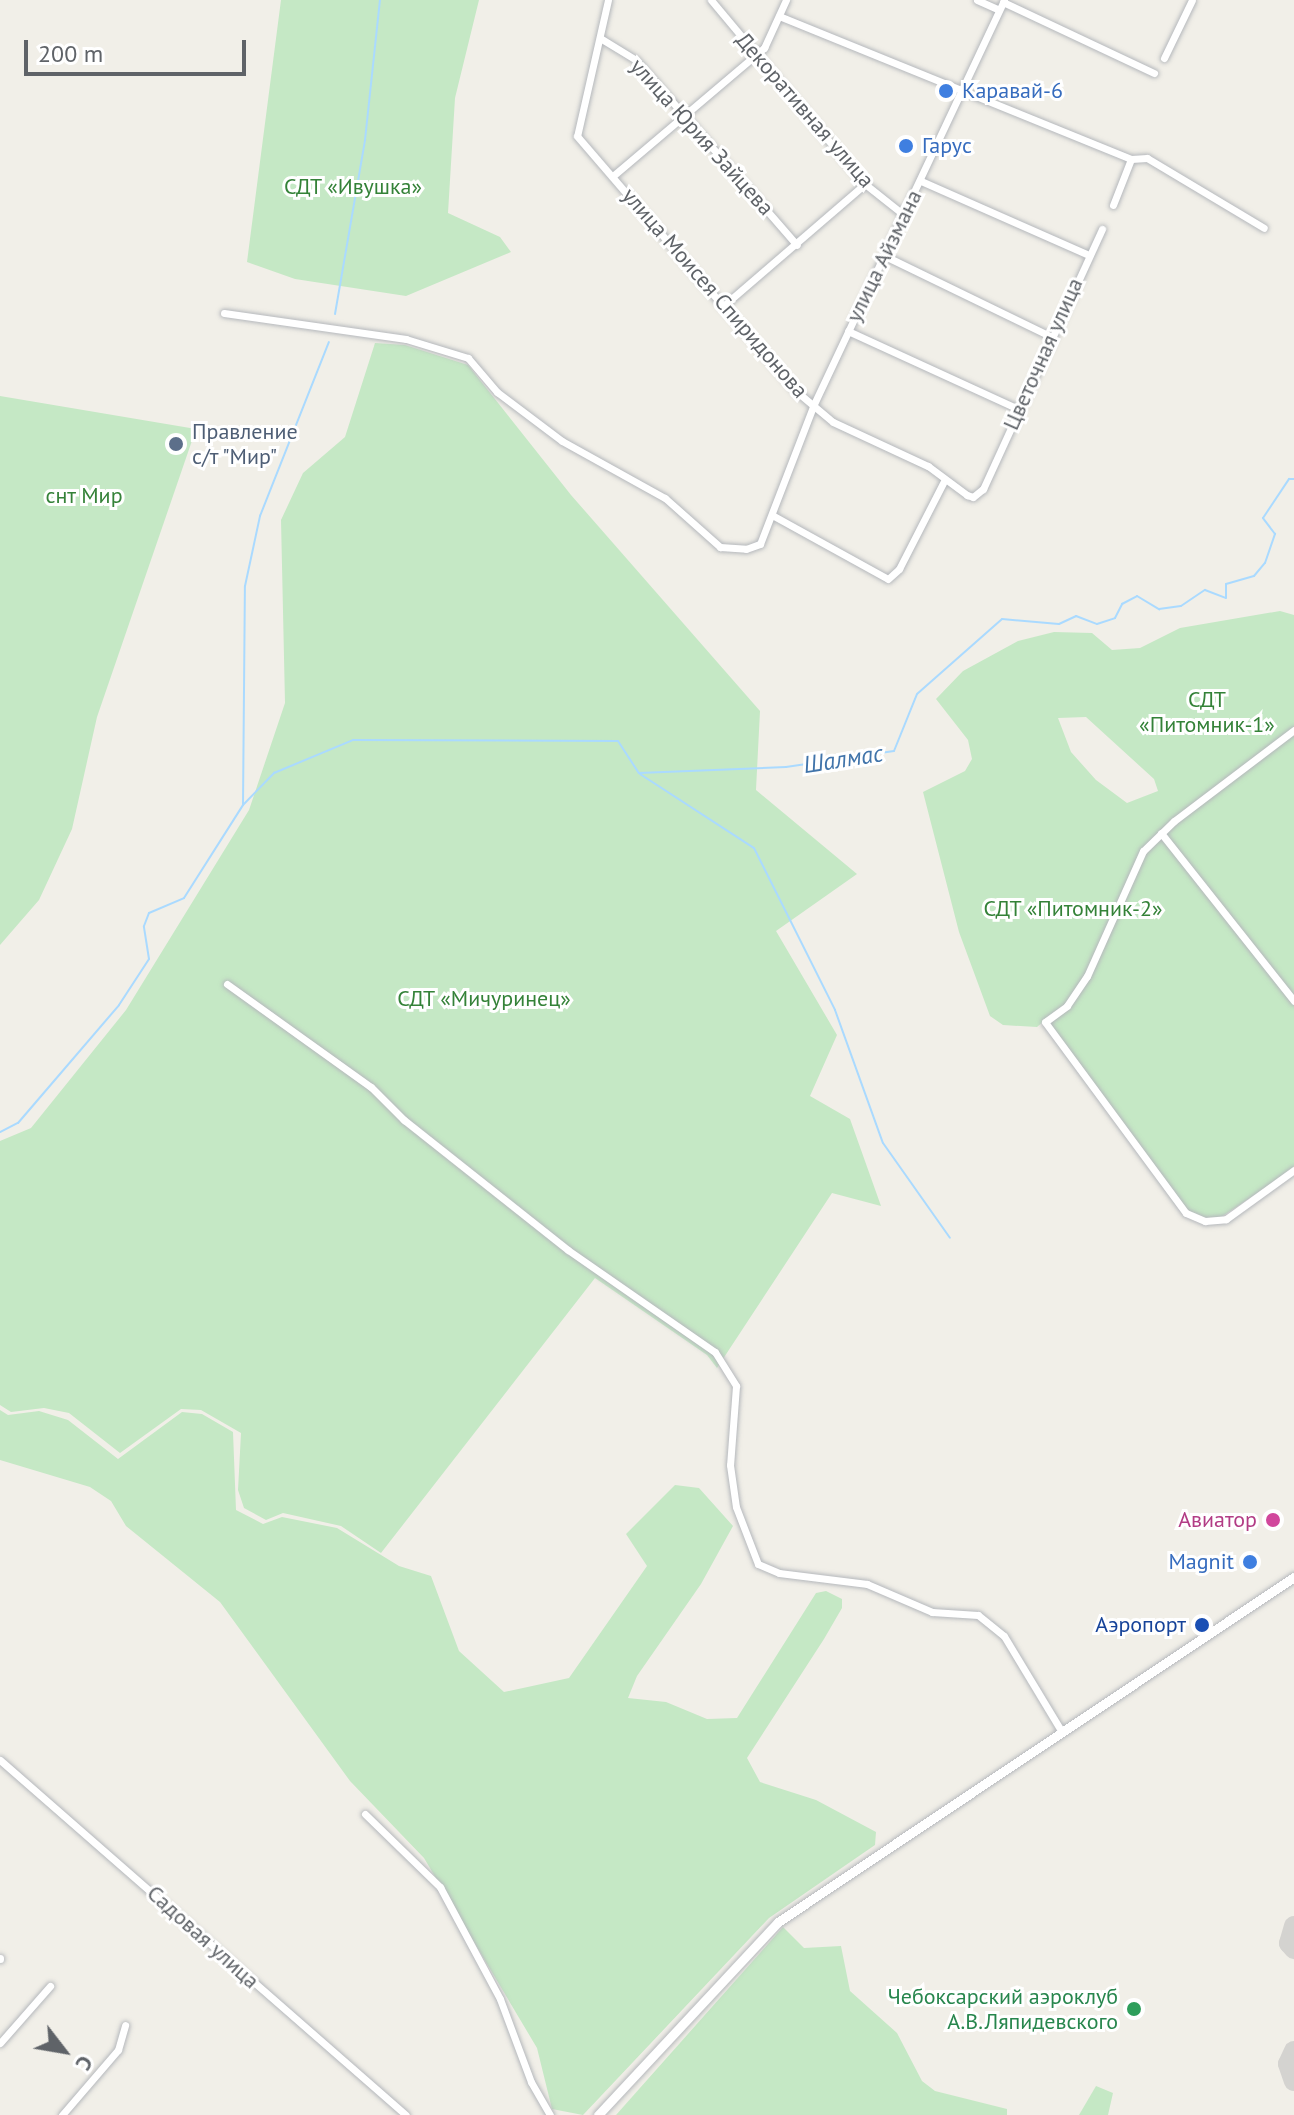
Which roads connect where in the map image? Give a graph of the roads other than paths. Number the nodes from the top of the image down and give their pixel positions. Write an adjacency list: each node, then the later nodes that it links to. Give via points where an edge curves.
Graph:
1 (608, 0): 9 (street)
2 (711, 0): 10 (street, Декоративная улица)
3 (786, 0): 8 (street)
4 (977, 0): 7 (street)
5 (1003, 1): 7 (street, улица Айзмана); 12 (street)
6 (1189, 1): 11 (street)
7 (999, 10): 13 (street, улица Айзмана)
8 (779, 16): 10 (street); 13 (street)
9 (600, 38): 14 (street, улица Юрия Зайцева, via 636,60); 16 (street, улица Моисея Спиридонова, via 575,129)
10 (757, 55): 14 (street); 18 (street, Декоративная улица)
11 (1164, 58)
12 (1154, 73)
13 (961, 90): 15 (street); 17 (street, улица Айзмана)
14 (685, 113): 16 (street); 23 (street, улица Юрия Зайцева)
15 (1131, 159): 19 (street); 21 (street, via 1155,162)
16 (614, 175): 26 (street, улица Моисея Спиридонова)
17 (921, 181): 20 (street, улица Айзмана); 24 (street)
18 (865, 184): 20 (street, Декоративная улица); 23 (street)
19 (1113, 205)
20 (904, 215): 25 (street, улица Айзмана)
21 (1264, 228)
22 (1102, 229): 24 (street, Цветочная улица)
23 (797, 245): 26 (street)
24 (1089, 255): 29 (street, Цветочная улица)
25 (885, 256): 28 (street, улица Айзмана); 29 (street)
26 (723, 306): 30 (street, улица Моисея Спиридонова, via 796,391)
27 (224, 313): 34 (street, улица Айзмана, via 406,339 468,358 497,392 550,433 592,462 665,498 720,547 760,544)
28 (848, 331): 30 (street, улица Айзмана); 31 (street)
29 (1050, 336): 31 (street, Цветочная улица)
30 (814, 404): 33 (street, улица Моисея Спиридонова, via 833,422 928,466); 34 (street, улица Айзмана)
31 (1018, 409): 32 (street, Цветочная улица)
32 (987, 480): 33 (street, улица Моисея Спиридонова, via 973,497)
33 (944, 481): 34 (street, via 899,569 888,579)
34 (772, 515)
35 (1294, 730): 36 (street)
36 (1161, 833): 38 (street); 39 (street, via 1134,866 1109,931 1074,998 1045,1022 1186,1213 1205,1221 1226,1219)
37 (227, 984): 41 (street, via 371,1087 404,1120 568,1250 715,1352 736,1386 730,1465 736,1507 758,1564 779,1573 867,1584 932,1612 978,1615 1004,1636)
38 (1294, 1001)
39 (1294, 1170)
40 (1294, 1577): 41 (street)
41 (1062, 1732): 50 (street, via 778,1922)
42 (0, 1760): 48 (street, Садовая улица)
43 (365, 1814): 49 (street, via 440,1887 500,1999 531,2082)
44 (50, 1986): 46 (street)
45 (125, 2025): 47 (street, via 118,2050)
46 (0, 2043)
47 (62, 2115)
48 (406, 2115)
49 (550, 2115)
50 (598, 2115)

